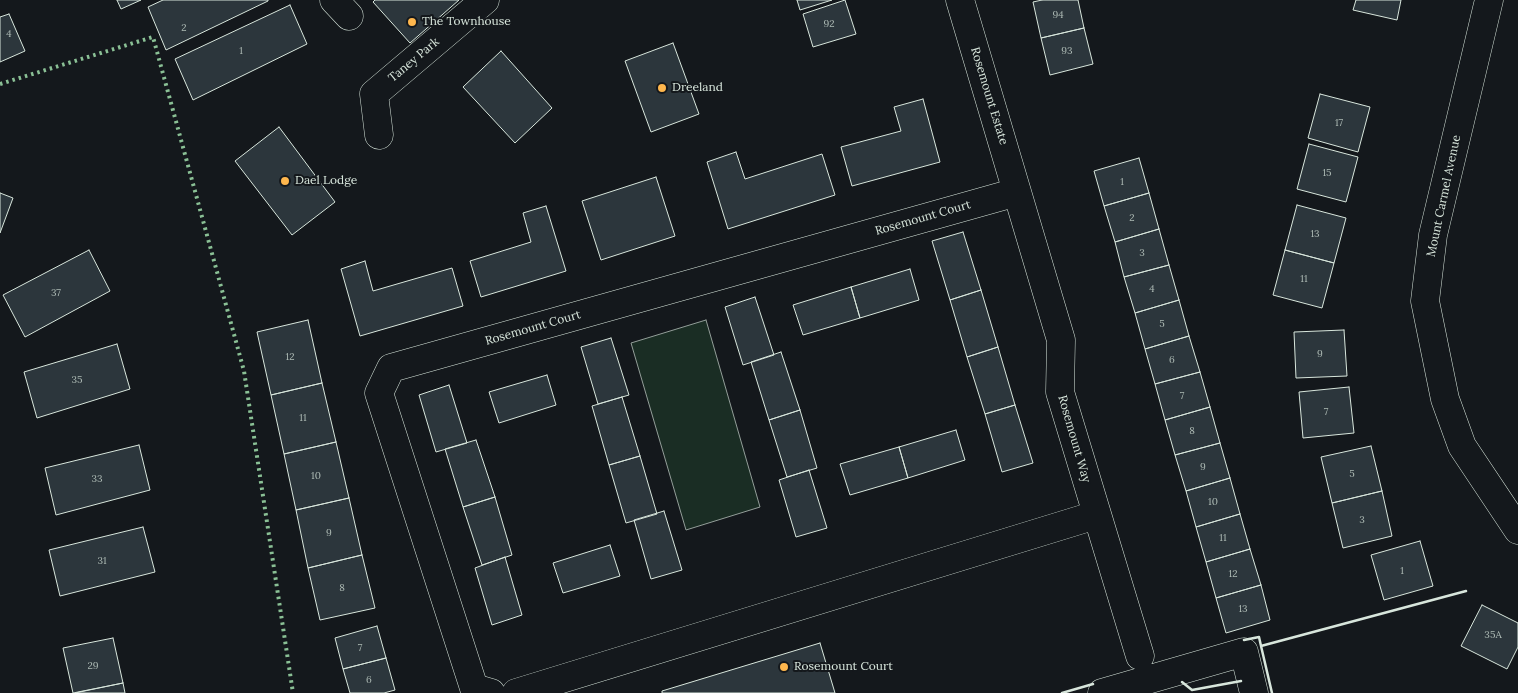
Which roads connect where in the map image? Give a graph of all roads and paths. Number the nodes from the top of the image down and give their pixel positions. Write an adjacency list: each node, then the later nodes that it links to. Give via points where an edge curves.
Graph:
1 (485, 0): 4 (street, Taney Park, via 374,94)
2 (960, 0): 5 (street, Rosemount Estate)
3 (1489, 0): 7 (street, Mount Carmel Avenue, via 1433,235 1425,301 1444,399 1462,446)
4 (379, 135)
5 (1017, 192): 6 (street, Rosemount Way, via 1061,340 1060,392); 9 (street, Rosemount Court, via 391,368 379,393 474,688)
6 (1096, 515): 8 (street, Rosemount Way); 10 (street)
7 (1518, 530)
8 (1140, 656)
9 (491, 693)
10 (516, 693)
11 (1102, 693): 12 (street, via 1244,652)
12 (1254, 693)

